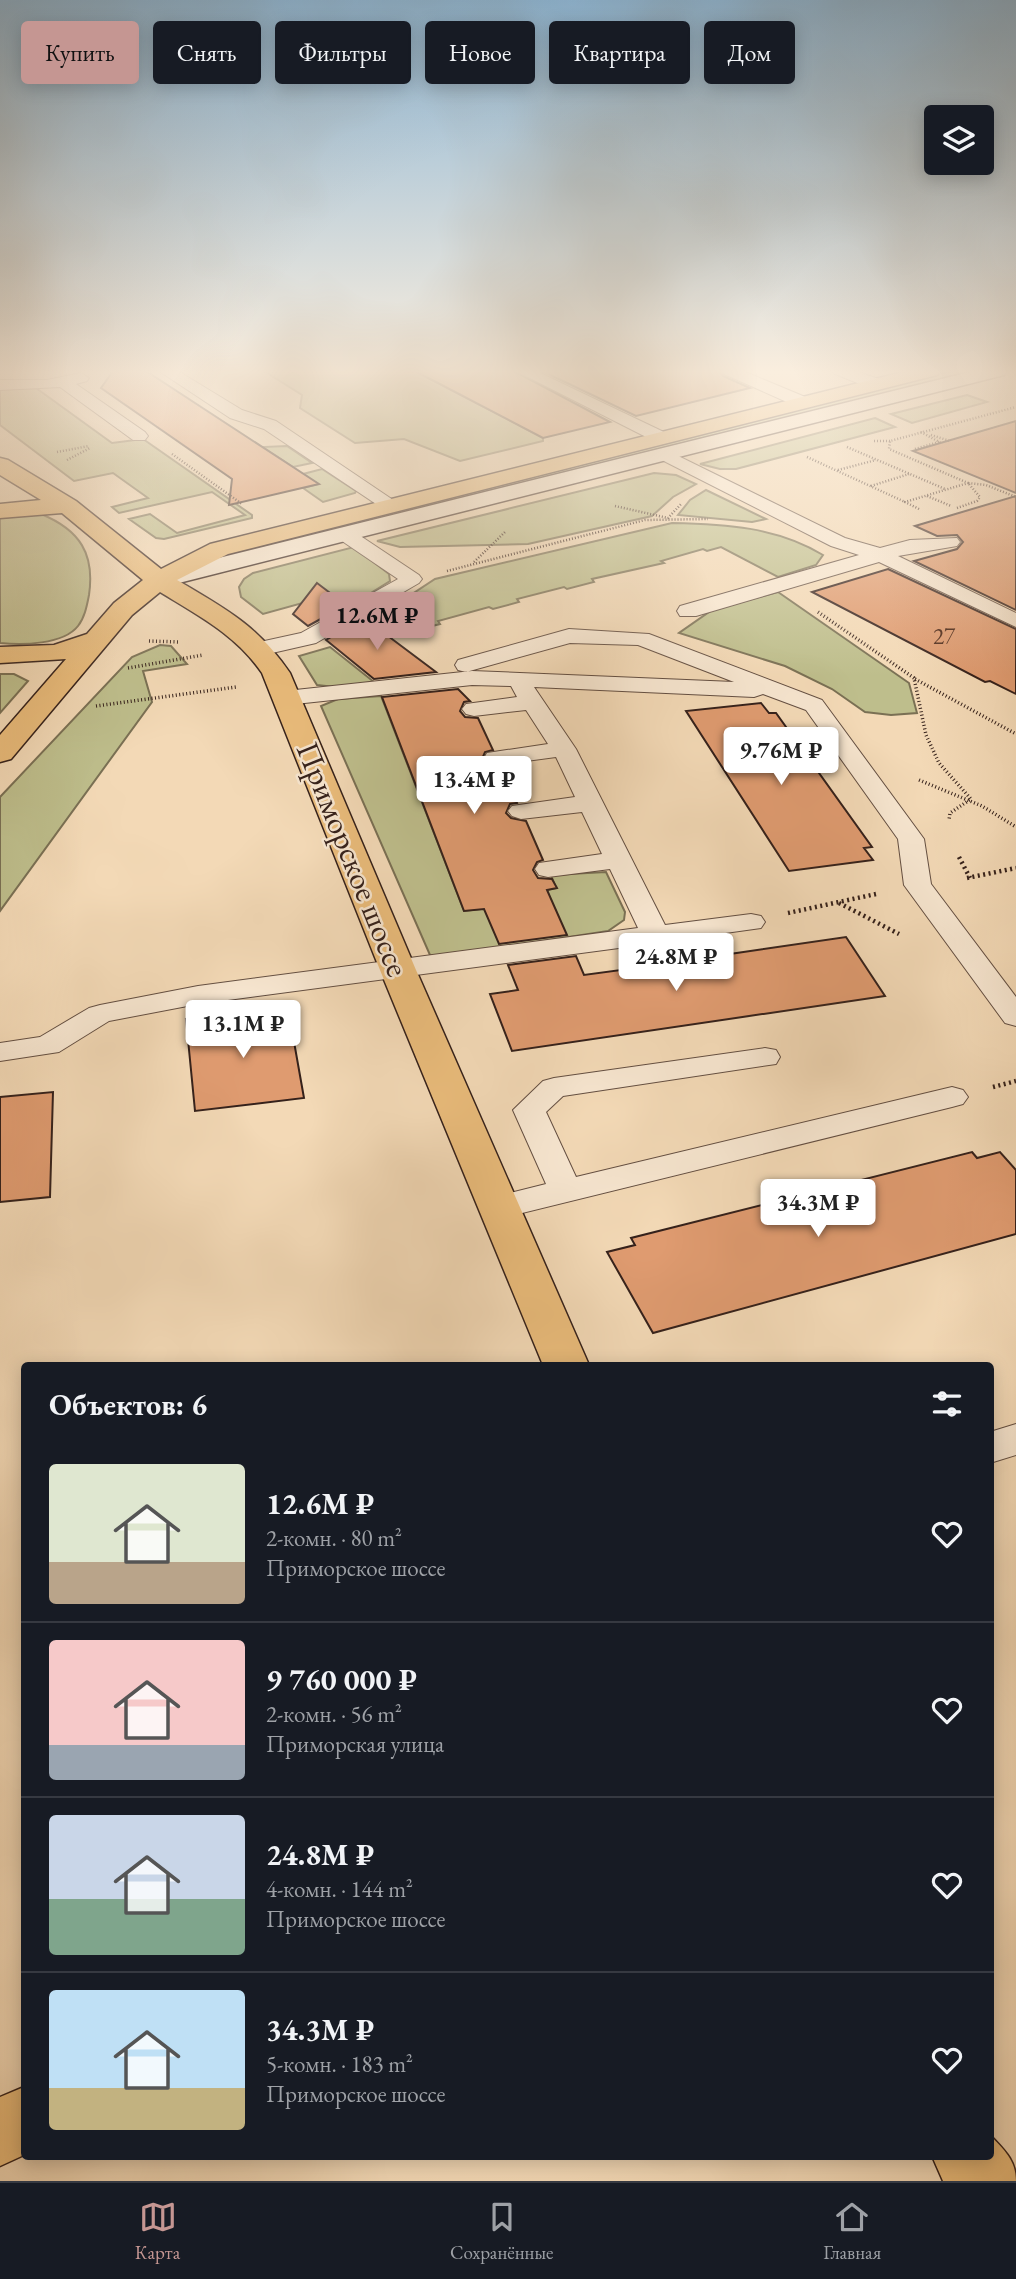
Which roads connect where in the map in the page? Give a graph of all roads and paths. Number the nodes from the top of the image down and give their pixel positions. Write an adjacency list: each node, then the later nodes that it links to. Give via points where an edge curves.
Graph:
1 (13, 473): 19 (main road, Приморское шоссе)
2 (198, 473): 18 (path)
3 (342, 473): 20 (lane)
4 (542, 473): 20 (main road)
5 (568, 473): 25 (main road)
6 (712, 473): 27 (lane, via 838,542)
7 (841, 473): 12 (path)
8 (906, 473): 10 (path)
9 (944, 473): 11 (path)
10 (909, 474): 12 (path); 13 (path)
11 (968, 483): 13 (path); 15 (path); 22 (path, via 980,497 955,508)
12 (870, 486): 16 (path)
13 (946, 489): 14 (path)
14 (926, 495): 16 (path); 17 (path)
15 (1016, 497)
16 (905, 502): 23 (path)
17 (943, 503)
18 (242, 504)
19 (68, 506): 21 (main road); 29 (main road, Приморское шоссе)
20 (392, 506): 29 (main road, via 219,549)
21 (0, 511)
22 (963, 512)
23 (929, 513)
24 (712, 519): 28 (path, via 645,520)
25 (346, 535): 28 (lane); 29 (main road)
26 (950, 542): 27 (lane)
27 (881, 555): 30 (lane); 31 (lane)
28 (412, 579): 37 (lane, via 307,638)
29 (159, 580): 36 (main road); 37 (main road, Приморское шоссе, via 236,627)
30 (791, 581): 33 (lane); 42 (path, via 801,599)
31 (933, 581): 32 (lane); 34 (lane)
32 (902, 591)
33 (688, 611)
34 (1007, 616): 35 (lane)
35 (966, 623)
36 (93, 641): 39 (main road, via 56,653); 50 (main road)
37 (259, 649): 43 (main road, Приморское шоссе)
38 (212, 654): 41 (path)
39 (0, 655)
40 (466, 665): 44 (lane, via 569,636 640,639)
41 (126, 668)
42 (914, 678): 48 (path); 53 (path, via 926,735 939,763)
43 (284, 690): 45 (lane, via 472,678); 46 (path); 66 (main road, Приморское шоссе)
44 (780, 691): 45 (lane); 62 (lane, via 814,705 911,839)
45 (526, 692): 47 (lane); 49 (lane)
46 (96, 706)
47 (474, 709)
48 (1016, 734)
49 (564, 750): 51 (lane); 54 (lane)
50 (0, 753)
51 (496, 758)
52 (919, 779): 53 (path)
53 (971, 799): 56 (path, via 950,813); 57 (path)
54 (590, 803): 55 (lane); 59 (lane)
55 (521, 811)
56 (948, 823)
57 (1016, 827)
58 (958, 855): 60 (path, via 970,878)
59 (618, 860): 61 (lane); 64 (lane)
60 (1016, 868)
61 (548, 869)
62 (918, 885): 63 (path, via 780,915 783,922); 67 (lane)
63 (751, 922): 64 (lane)
64 (656, 934): 65 (lane); 66 (lane, via 545,962)
65 (673, 962)
66 (398, 970): 68 (lane, via 198,995 100,1014 48,1045); 72 (main road, Приморское шоссе)
67 (1016, 1017)
68 (0, 1052)
69 (765, 1057): 71 (lane, via 554,1088 529,1110)
70 (952, 1097): 71 (lane)
71 (566, 1191): 72 (lane)
72 (498, 1207): 73 (main road, Приморское шоссе)
73 (565, 1362)
74 (1016, 1438): 75 (lane)
75 (994, 1446)
76 (21, 2122): 77 (main road)
77 (0, 2133)
78 (968, 2160): 79 (main road)
79 (986, 2181)

